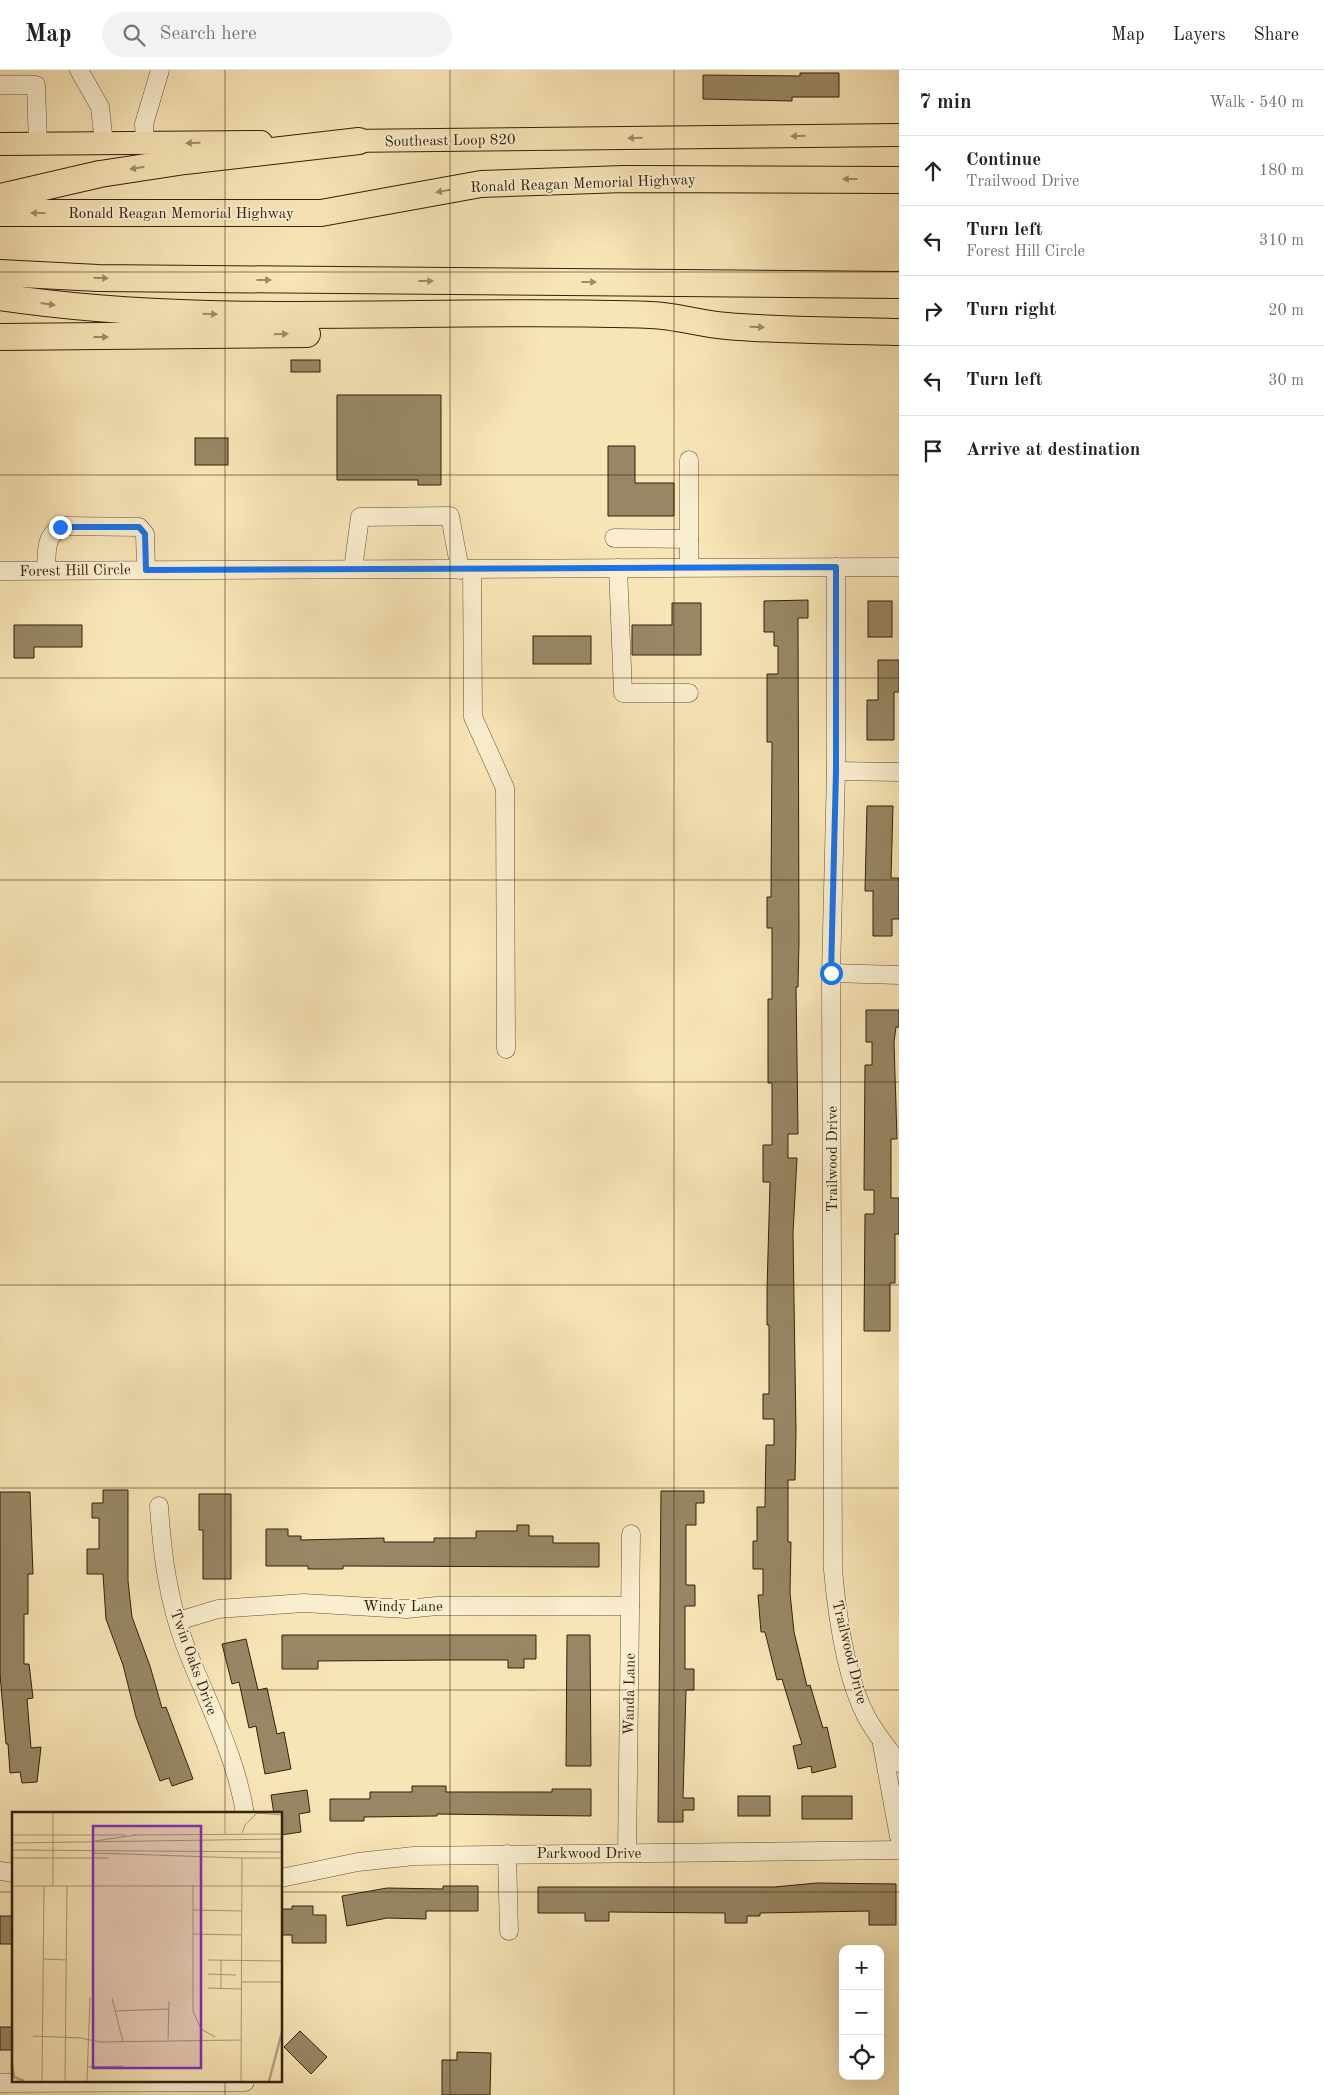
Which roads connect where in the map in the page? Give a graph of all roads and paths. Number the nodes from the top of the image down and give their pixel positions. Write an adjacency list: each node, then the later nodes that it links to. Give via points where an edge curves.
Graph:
1 (79, 70): 8 (street, via 100,107)
2 (160, 70): 9 (street, via 144,124)
3 (0, 85): 7 (street, via 36,85)
4 (899, 135): 5 (main road, Southeast Loop 820, one-way to 5)
5 (359, 141): 9 (main road, Southeast Loop 820, one-way to 9); 11 (highway, one-way to 11, via 185,160)
6 (0, 144): 7 (main road, Southeast Loop 820)
7 (38, 144): 8 (main road, Southeast Loop 820)
8 (104, 144): 9 (main road, Southeast Loop 820)
9 (145, 144)
10 (899, 180): 12 (highway, Ronald Reagan Memorial Highway, one-way to 12, via 624,179 481,184 321,213)
11 (0, 197)
12 (0, 213)
13 (0, 273): 14 (highway, one-way to 14, via 98,278)
14 (899, 285)
15 (0, 298): 16 (highway, one-way to 16, via 146,312 275,316 653,315)
16 (726, 326): 17 (highway, one-way to 17); 18 (highway, one-way to 16)
17 (899, 332)
18 (0, 337)
19 (689, 460): 21 (street)
20 (614, 538): 21 (street)
21 (689, 539): 25 (street)
22 (836, 567): 23 (street, Forest Hill Circle); 25 (street, Forest Hill Circle); 32 (street, Trailwood Drive)
23 (899, 567)
24 (618, 568): 25 (street, Forest Hill Circle); 29 (street, Forest Hill Circle); 31 (street, via 623,693)
25 (689, 568)
26 (354, 569): 28 (street, Forest Hill Circle); 29 (street, Forest Hill Circle); 29 (street, via 360,517 450,516)
27 (46, 570): 28 (street, Forest Hill Circle); 28 (street, via 48,539 56,530 66,526 139,527 145,534); 30 (street, Forest Hill Circle)
28 (146, 570)
29 (466, 570): 36 (street, via 474,717 505,788)
30 (0, 571)
31 (689, 693)
32 (836, 771): 33 (street); 34 (street, Trailwood Drive)
33 (899, 772)
34 (831, 973): 35 (street); 41 (street, Trailwood Drive, via 833,1570 838,1616 856,1689)
35 (899, 975)
36 (506, 1049)
37 (159, 1506): 40 (street, Twin Oaks Drive, via 167,1582)
38 (631, 1534): 39 (street, Wanda Lane)
39 (630, 1606): 40 (street, Windy Lane, via 437,1606 406,1609 304,1603 218,1609); 46 (street, Wanda Lane)
40 (178, 1621): 43 (street, Twin Oaks Drive, via 226,1745)
41 (882, 1742): 42 (street, Trailwood Drive); 44 (street, Trailwood Drive)
42 (899, 1763)
43 (244, 1812)
44 (899, 1836)
45 (899, 1850): 46 (street, Parkwood Drive)
46 (627, 1853): 47 (street, Parkwood Drive)
47 (507, 1854): 48 (street, Parkwood Drive, via 414,1856 358,1862); 49 (street)
48 (282, 1878)
49 (509, 1931)
50 (245, 2082): 51 (street)
51 (0, 2083)

